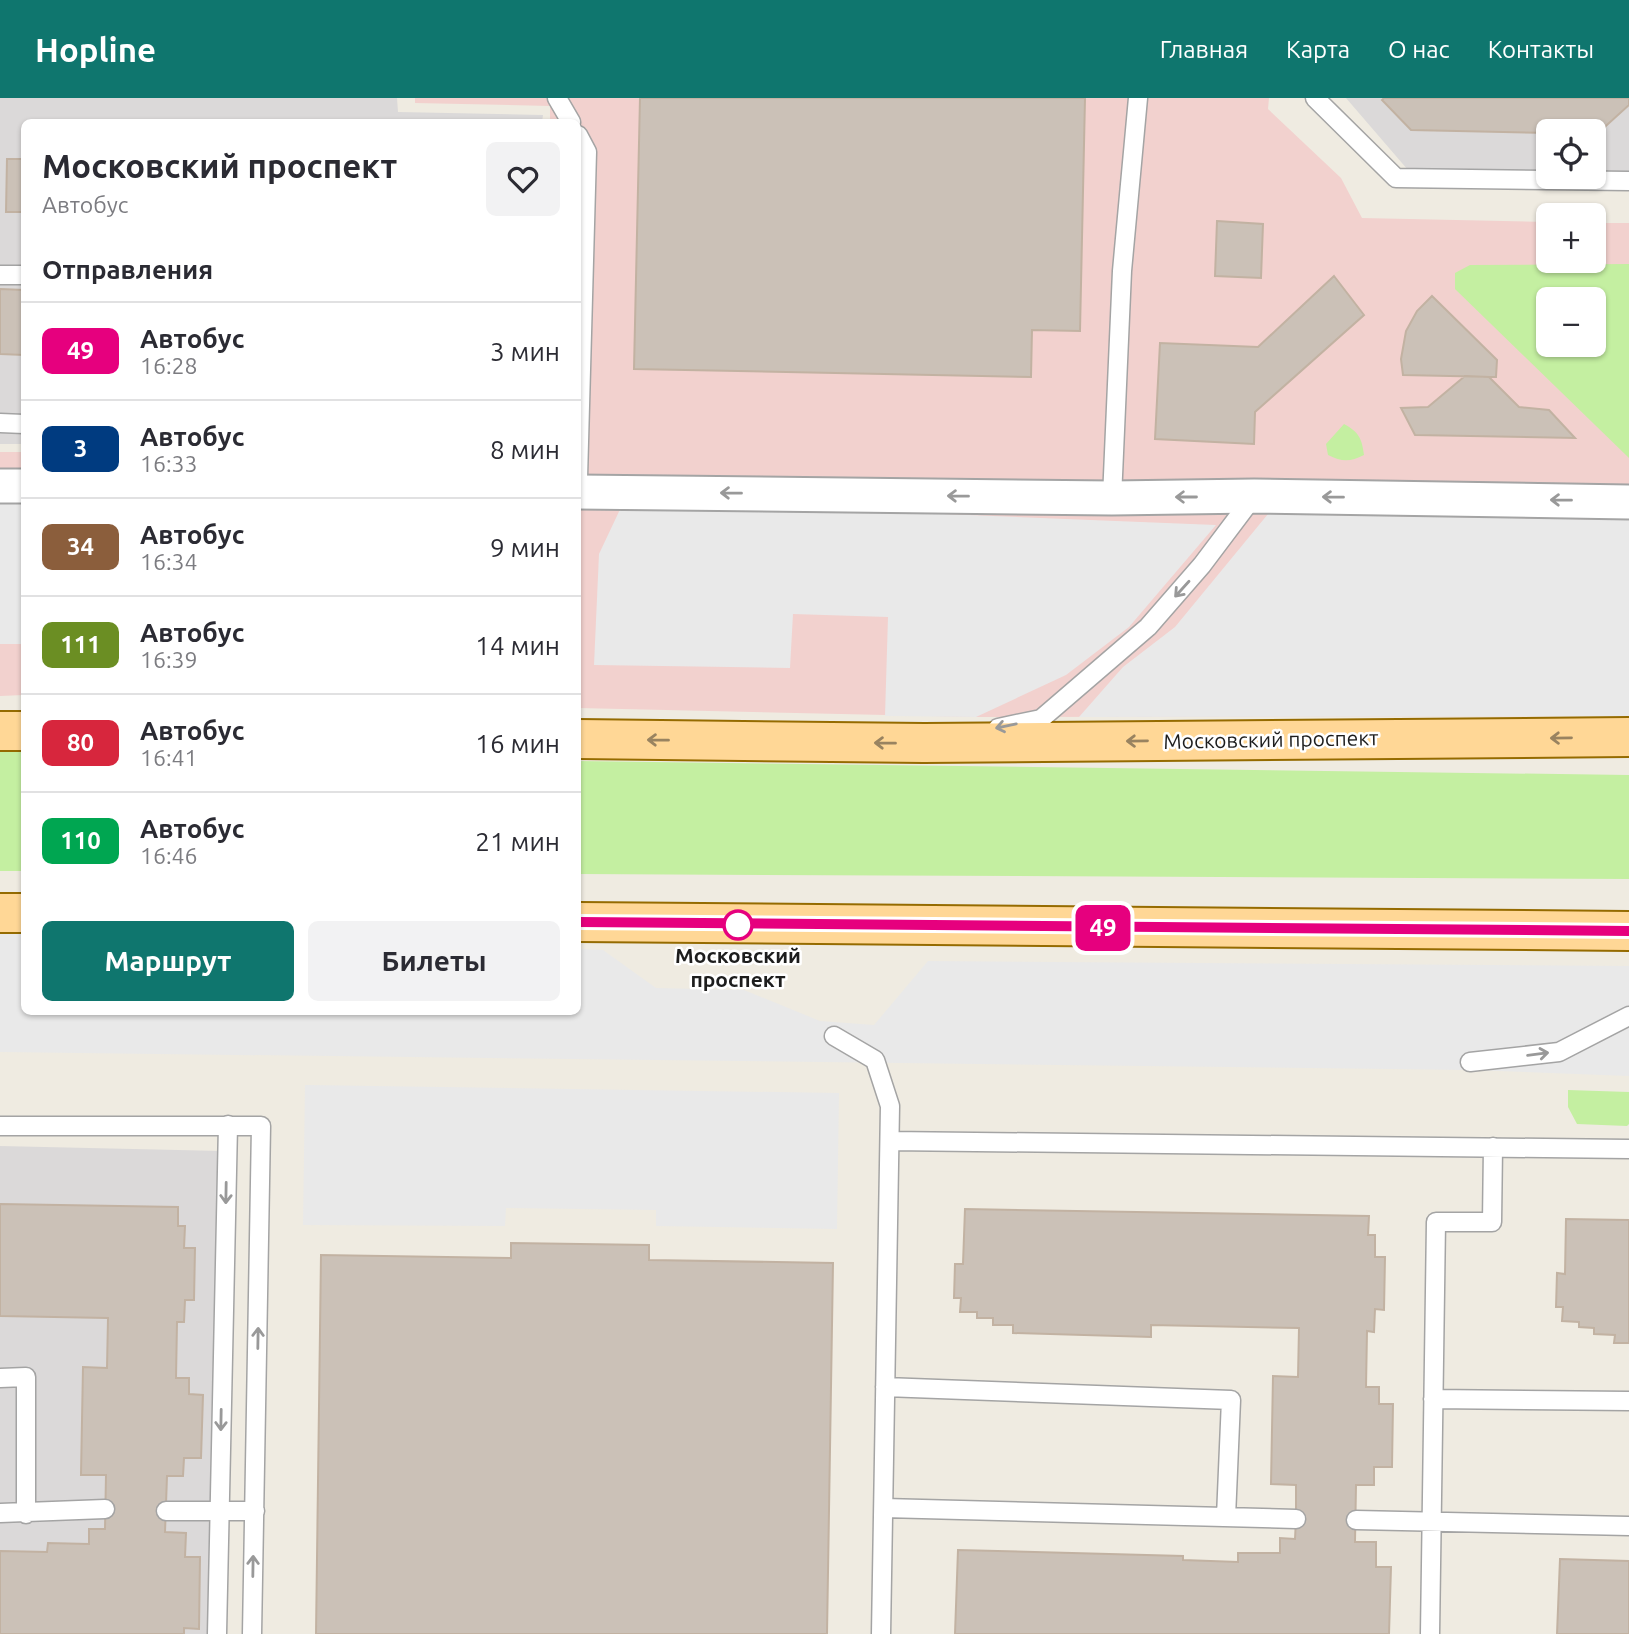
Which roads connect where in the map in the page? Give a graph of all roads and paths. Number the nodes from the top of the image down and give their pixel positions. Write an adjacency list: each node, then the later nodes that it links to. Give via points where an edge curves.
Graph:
1 (556, 98): 4 (lane)
2 (1138, 98): 16 (lane, via 1122,271)
3 (1315, 98): 6 (lane, via 1396,178)
4 (569, 119)
5 (581, 141): 7 (lane, via 587,152)
6 (1629, 181)
7 (581, 270)
8 (0, 275): 9 (lane)
9 (21, 275)
10 (0, 423): 11 (lane)
11 (21, 425)
12 (0, 486): 13 (street)
13 (21, 486)
14 (581, 492): 16 (street, one-way to 14)
15 (1254, 496): 16 (street, one-way to 16); 17 (street, one-way to 15); 22 (lane, one-way to 22, via 1148,627 1041,719)
16 (1112, 498)
17 (1629, 502)
18 (0, 731): 19 (main road)
19 (21, 731)
20 (1629, 737): 22 (main road, Московский проспект, one-way to 22)
21 (581, 739): 22 (main road, Московский проспект, one-way to 21)
22 (924, 743)
23 (0, 912): 24 (main road)
24 (21, 913)
25 (581, 922): 26 (main road)
26 (1629, 931)
27 (1629, 1016): 29 (lane, one-way to 27, via 1559,1052)
28 (834, 1036): 33 (lane, via 875,1060 890,1106)
29 (1470, 1062)
30 (0, 1125): 31 (lane)
31 (228, 1125): 44 (lane, one-way to 44); 45 (lane, one-way to 31, via 261,1126)
32 (1629, 1139): 35 (lane)
33 (890, 1141): 34 (lane); 38 (lane)
34 (1493, 1147): 35 (lane); 39 (lane, via 1492,1223 1436,1222)
35 (1609, 1149): 36 (lane)
36 (1629, 1149)
37 (0, 1378): 47 (lane, via 26,1377)
38 (886, 1387): 41 (lane); 48 (lane, via 1231,1400)
39 (1433, 1399): 40 (lane); 51 (lane)
40 (1629, 1401)
41 (884, 1508): 48 (lane); 55 (lane)
42 (105, 1509): 47 (lane)
43 (166, 1511): 44 (lane)
44 (219, 1511): 45 (lane); 53 (lane)
45 (255, 1511): 54 (lane, one-way to 45)
46 (0, 1513): 47 (lane)
47 (26, 1514)
48 (1226, 1517): 49 (lane)
49 (1296, 1519)
50 (1356, 1520): 51 (lane)
51 (1431, 1522): 52 (lane); 56 (lane)
52 (1629, 1526)
53 (217, 1634)
54 (252, 1634)
55 (881, 1634)
56 (1430, 1634)

